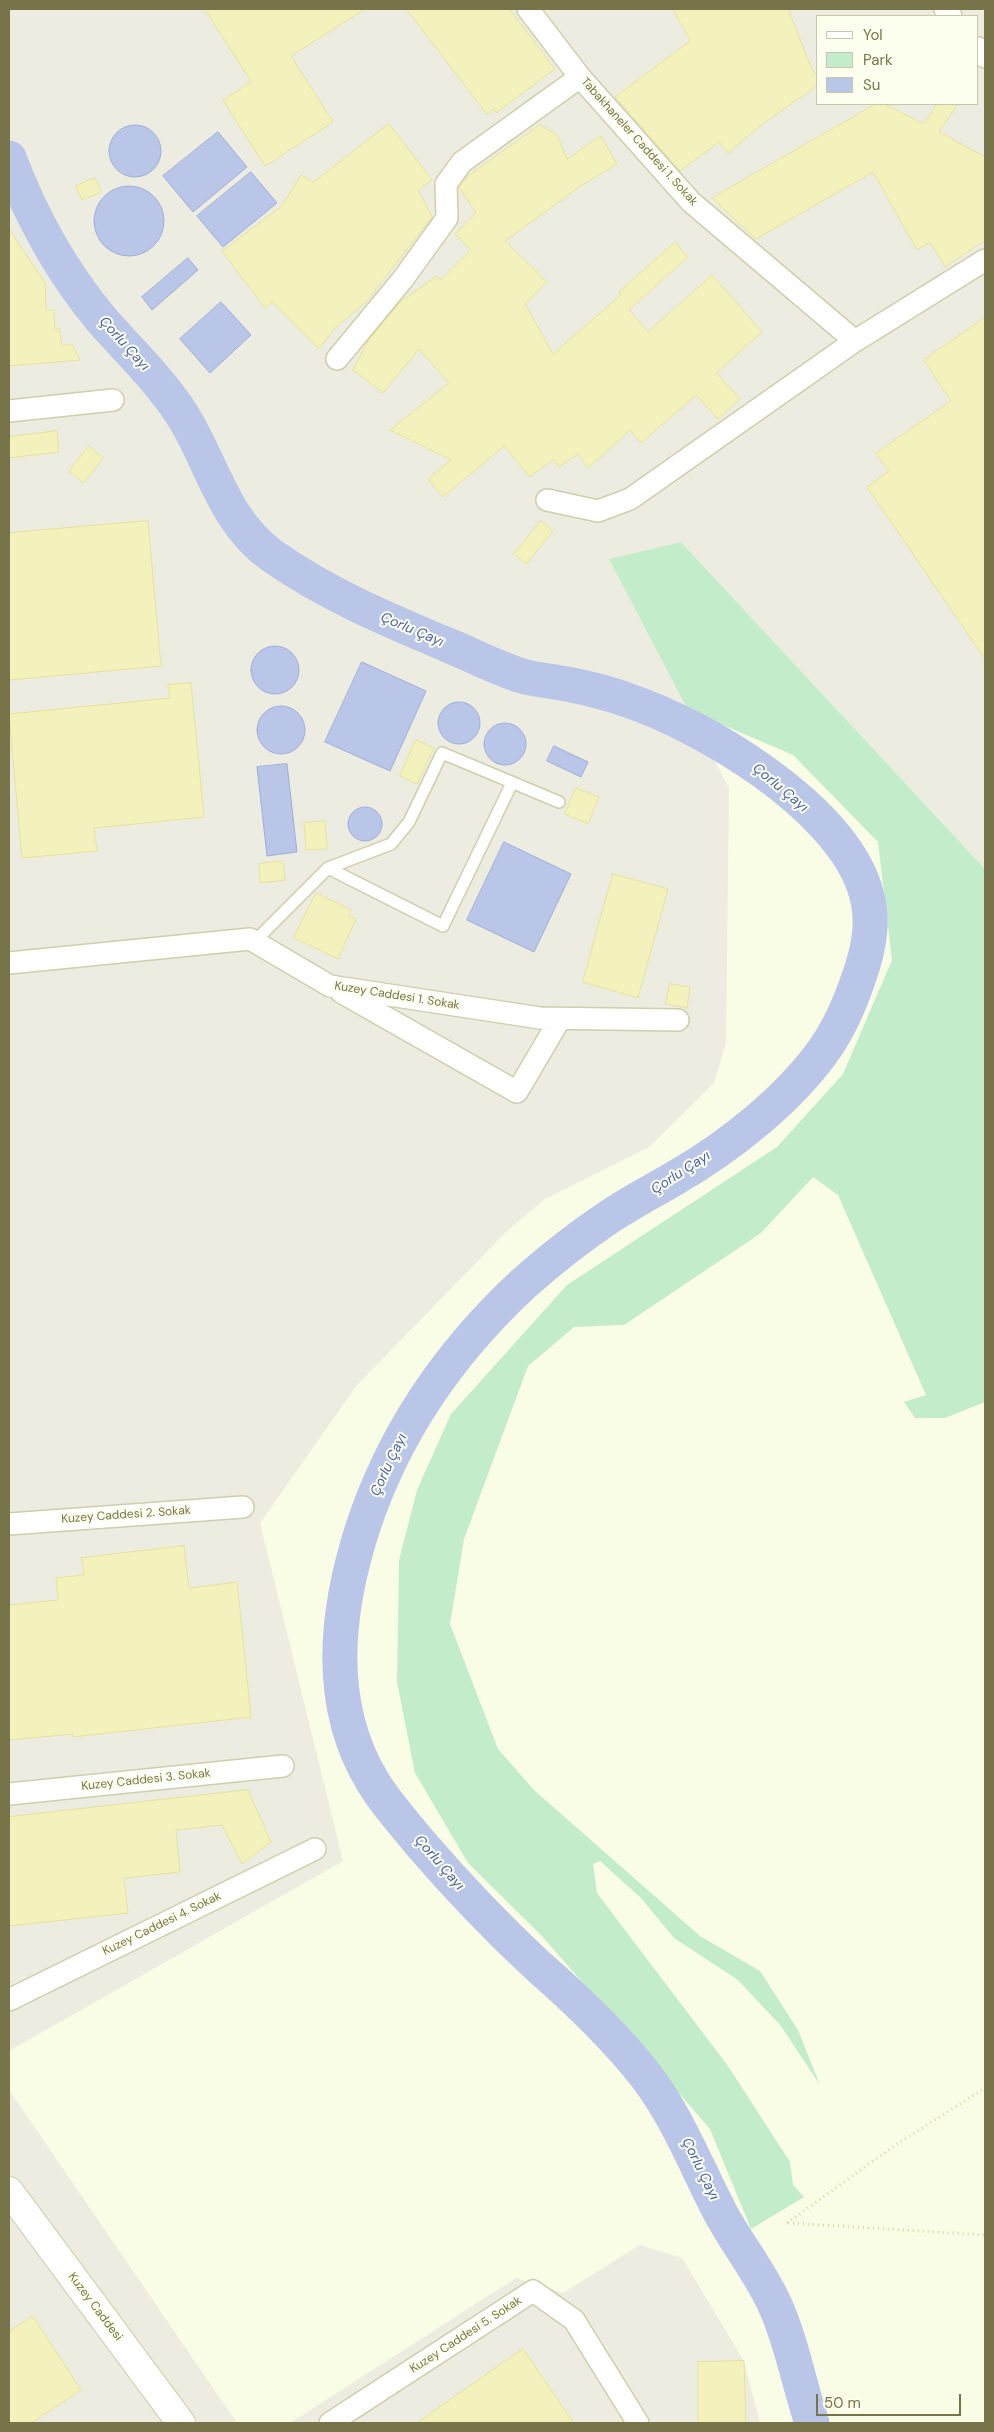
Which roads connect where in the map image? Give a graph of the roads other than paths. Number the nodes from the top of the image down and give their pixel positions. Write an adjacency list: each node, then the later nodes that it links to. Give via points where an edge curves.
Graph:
1 (528, 9): 2 (street, Tabakhaneler Caddesi 1. Sokak)
2 (580, 77): 4 (street, Tabakhaneler Caddesi 1. Sokak, via 691,202); 5 (street, via 462,162 446,184 447,218 403,279)
3 (985, 260): 4 (street)
4 (855, 341): 8 (street, via 630,499 598,511)
5 (337, 359)
6 (113, 400): 7 (street)
7 (9, 410)
8 (547, 500)
9 (512, 783): 10 (lane); 11 (lane, via 442,753 409,822 390,844); 11 (lane, via 443,926)
10 (559, 802)
11 (328, 868): 12 (lane)
12 (255, 941): 13 (street); 14 (street, Kuzey Caddesi 1. Sokak)
13 (9, 963)
14 (330, 986): 15 (street, Kuzey Caddesi 1. Sokak); 15 (street, via 517,1092)
15 (560, 1019): 16 (street, Kuzey Caddesi 1. Sokak)
16 (678, 1020)
17 (243, 1507): 18 (street, Kuzey Caddesi 2. Sokak)
18 (9, 1524)
19 (283, 1766): 20 (street, Kuzey Caddesi 3. Sokak)
20 (9, 1794)
21 (315, 1849): 22 (street, Kuzey Caddesi 4. Sokak)
22 (9, 2000)
23 (9, 2192): 24 (street, Kuzey Caddesi)
24 (181, 2423)
25 (330, 2423): 26 (street, Kuzey Caddesi 5. Sokak, via 533,2291 574,2320)
26 (638, 2423)

